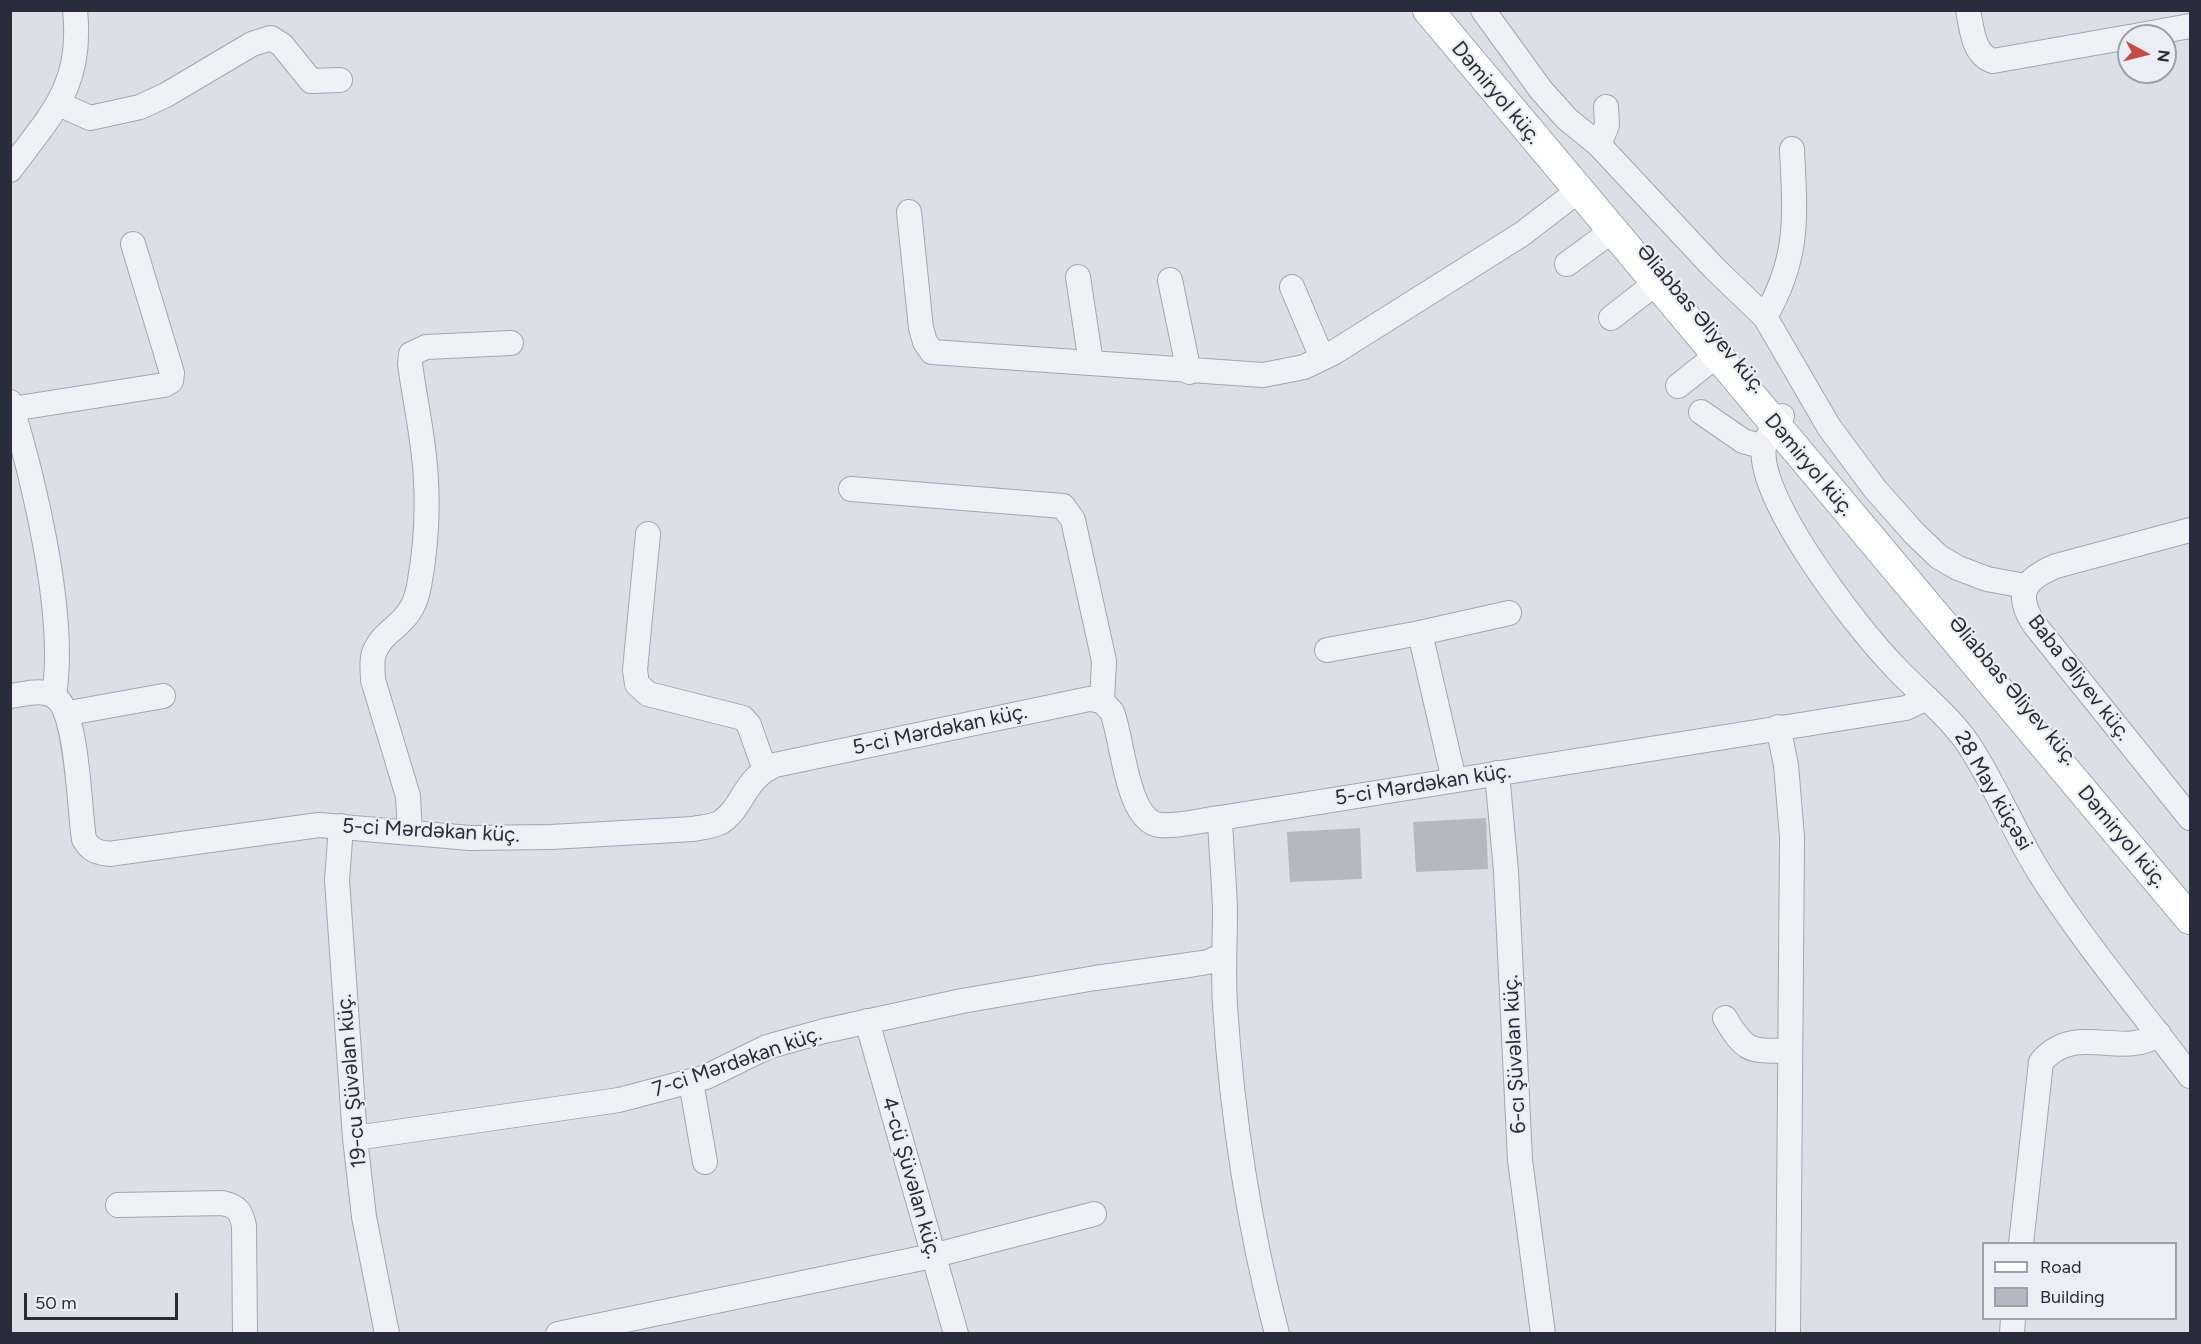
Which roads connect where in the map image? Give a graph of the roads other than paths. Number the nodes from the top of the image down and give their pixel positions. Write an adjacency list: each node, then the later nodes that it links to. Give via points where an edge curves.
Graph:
1 (75, 10): 8 (street, via 76,58)
2 (1428, 10): 13 (main road, Dəmiryol küç.)
3 (1442, 10): 32 (main road, Əliabbas Əliyev küç.)
4 (1483, 10): 10 (street, Dəmiryol küç., via 1541,90 1567,119)
5 (1968, 10): 6 (street, via 1978,52 1993,61)
6 (2117, 39)
7 (340, 80): 8 (street, via 311,81 282,45 271,38 252,44 140,107 90,118)
8 (59, 104): 12 (street)
9 (1606, 107): 10 (street, via 1607,124)
10 (1599, 145): 22 (street, Dəmiryol küç., via 1714,268)
11 (1792, 149): 22 (street, via 1795,223 1791,256)
12 (10, 170)
13 (1578, 191): 15 (main road, Dəmiryol küç.); 26 (street, via 1522,234)
14 (909, 212): 27 (street, via 921,328 932,351)
15 (1612, 230): 17 (street); 20 (main road, Dəmiryol küç.)
16 (133, 244): 30 (street, via 171,381)
17 (1567, 264)
18 (1078, 277): 27 (street)
19 (1170, 280): 28 (street)
20 (1656, 283): 23 (street); 25 (main road, Dəmiryol küç.)
21 (1292, 287): 26 (street)
22 (1766, 317): 36 (street, Dəmiryol küç., via 1829,427 1914,533 1939,557 1958,568)
23 (1611, 318)
24 (511, 343): 52 (street, via 426,347 411,354 426,479 419,586 408,616 380,643 372,666 408,796)
25 (1717, 355): 29 (street); 32 (main road, Dəmiryol küç.)
26 (1322, 358): 28 (street, via 1304,367 1263,375)
27 (1091, 363): 28 (street)
28 (1189, 372)
29 (1678, 386)
30 (11, 405): 44 (street, 5-ci Mərdəkan küç., via 36,508 54,611)
31 (1701, 412): 32 (street, via 1743,441)
32 (1774, 429): 42 (street, 28 May küçəsi, via 1769,481 1791,527 1875,645); 53 (main road, Əliabbas Əliyev küç.); 54 (main road, Dəmiryol küç.)
33 (852, 489): 43 (street, via 1063,506 1073,520 1104,661)
34 (2190, 530): 36 (street, Baba Əliyev küç., via 2056,566 2031,578)
35 (648, 534): 46 (street, via 635,670 637,684 648,694 743,718)
36 (2025, 586): 50 (street, Baba Əliyev küç., via 2025,607 2034,624)
37 (1509, 613): 38 (street)
38 (1420, 633): 39 (street); 48 (street)
39 (1327, 650)
40 (10, 696): 44 (street, via 43,692)
41 (163, 696): 44 (street)
42 (1927, 698): 45 (street, 5-ci Mərdəkan küç., via 1906,708); 58 (street, 28 May küçəsi, via 1968,745 2052,890)
43 (1102, 701): 46 (street, 5-ci Mərdəkan küç., via 1083,700); 49 (street, 5-ci Mərdəkan küç., via 1116,721 1141,814 1160,825)
44 (61, 704): 51 (street, 5-ci Mərdəkan küç., via 84,839 98,852 124,853 296,827)
45 (1778, 727): 47 (street, 5-ci Mərdəkan küç.); 59 (street, via 1790,797)
46 (765, 770): 52 (street, 5-ci Mərdəkan küç., via 749,783 727,816 711,826 507,838)
47 (1497, 773): 48 (street, 5-ci Mərdəkan küç.); 73 (street, 6-cı Şüvəlan küç., via 1506,871 1520,1160)
48 (1454, 780): 49 (street, 5-ci Mərdəkan küç.)
49 (1220, 818): 55 (street)
50 (2190, 818)
51 (341, 826): 52 (street, 5-ci Mərdəkan küç.); 62 (street, 19-cu Şüvəlan küç., via 337,880)
52 (410, 833)
53 (2190, 903)
54 (2190, 919)
55 (1223, 956): 57 (street, 7-ci Mərdəkan küç., via 1208,962 1095,978); 72 (street, via 1239,1134 1259,1261)
56 (1725, 1018): 59 (street, via 1740,1043 1750,1049)
57 (867, 1021): 61 (street, 7-ci Mərdəkan küç., via 783,1042); 67 (street, 4-cü Şüvəlan küç.)
58 (2159, 1034): 60 (street, 28 May küçəsi); 66 (street, via 2140,1043 2061,1044 2042,1062)
59 (1790, 1051): 74 (street)
60 (2190, 1076)
61 (691, 1082): 62 (street, 7-ci Mərdəkan küç., via 619,1100); 63 (street)
62 (355, 1138): 69 (street, 19-cu Şüvəlan küç., via 364,1217)
63 (705, 1162)
64 (118, 1205): 68 (street, via 236,1206 244,1226)
65 (1094, 1214): 67 (street)
66 (2021, 1242)
67 (932, 1256): 70 (street); 71 (street, 4-cü Şüvəlan küç.)
68 (245, 1334)
69 (387, 1334)
70 (558, 1334)
71 (956, 1334)
72 (1277, 1334)
73 (1543, 1334)
74 (1788, 1334)

